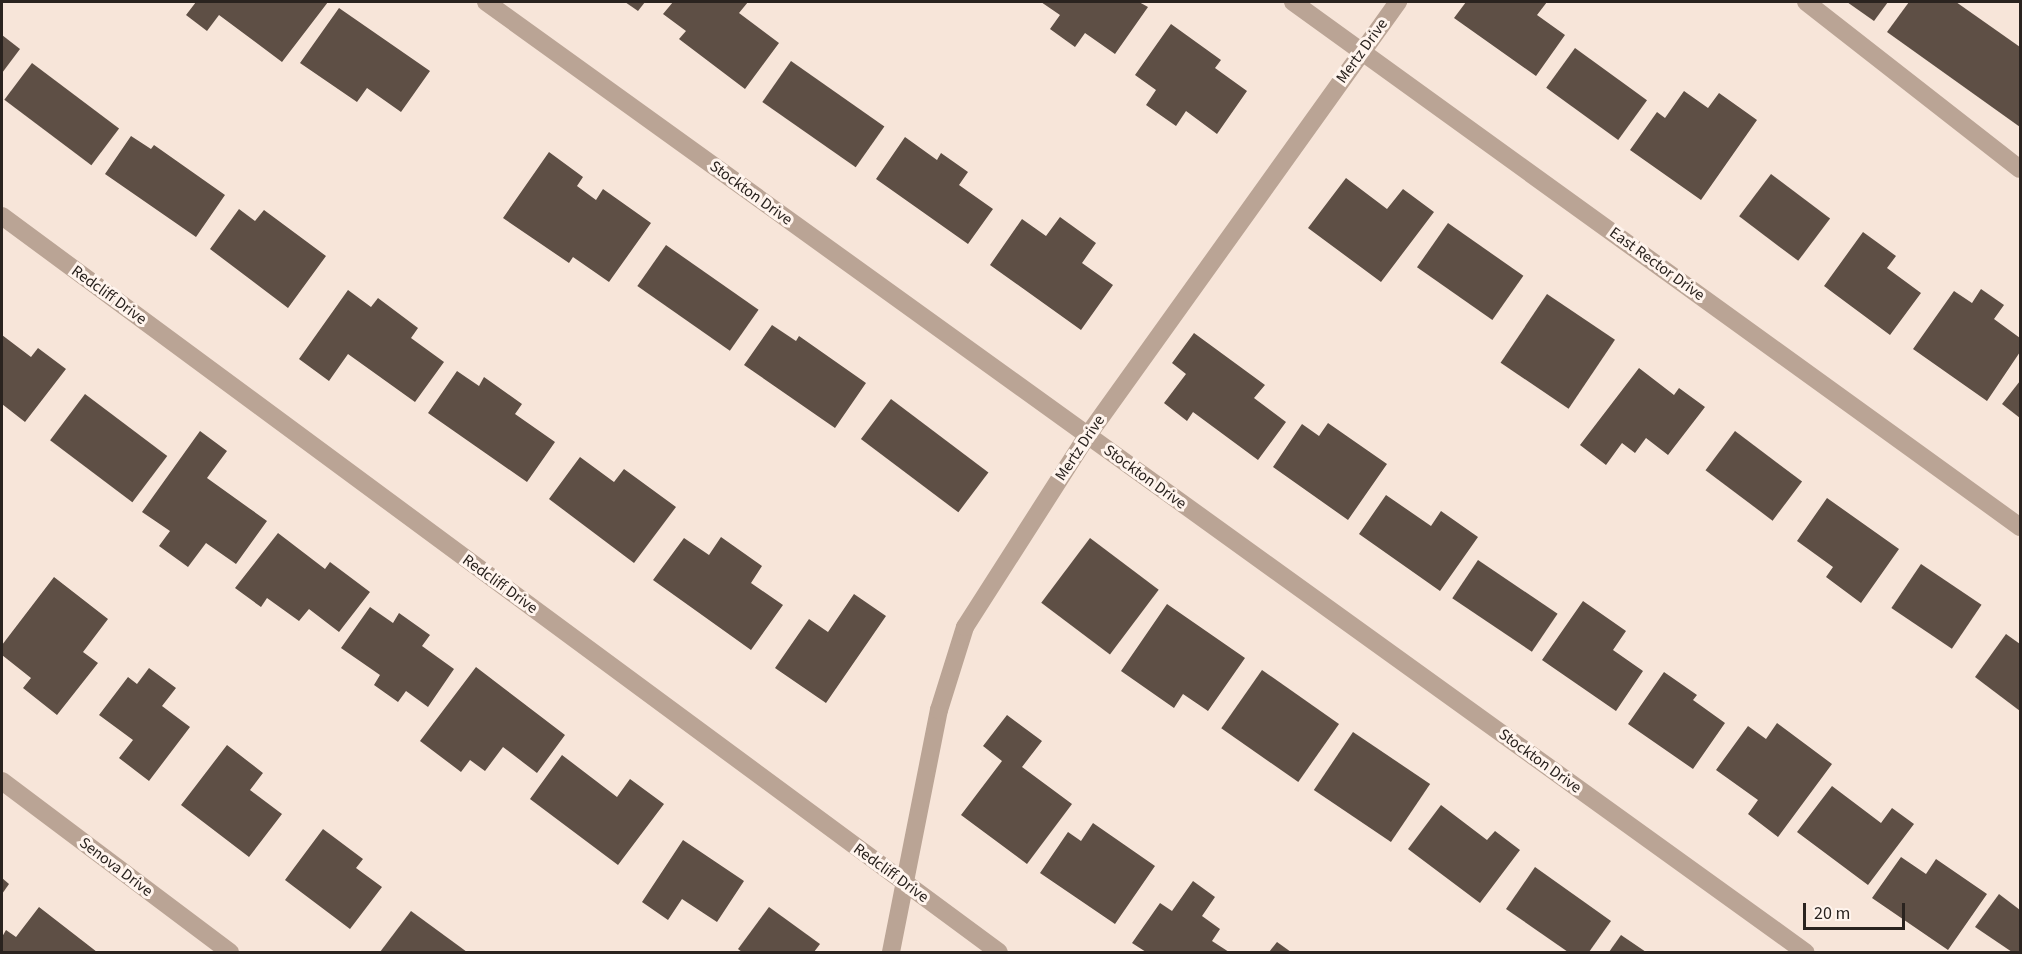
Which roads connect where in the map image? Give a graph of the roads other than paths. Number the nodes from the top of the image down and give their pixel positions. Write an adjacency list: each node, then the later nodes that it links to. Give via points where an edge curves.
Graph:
1 (486, 2): 8 (street, Stockton Drive)
2 (1293, 2): 5 (street, East Rector Drive)
3 (1398, 2): 5 (street, Mertz Drive)
4 (1806, 2): 6 (street)
5 (1362, 51): 8 (street, Mertz Drive); 9 (street, East Rector Drive)
6 (2020, 168)
7 (2, 216): 11 (street, Redcliff Drive)
8 (1088, 435): 11 (street, Mertz Drive, via 965,627 939,710); 15 (street, Stockton Drive)
9 (2020, 526)
10 (2, 781): 12 (street, Senova Drive)
11 (903, 883): 13 (street, Mertz Drive); 14 (street, Redcliff Drive)
12 (230, 952)
13 (891, 952)
14 (999, 952)
15 (1805, 952)

